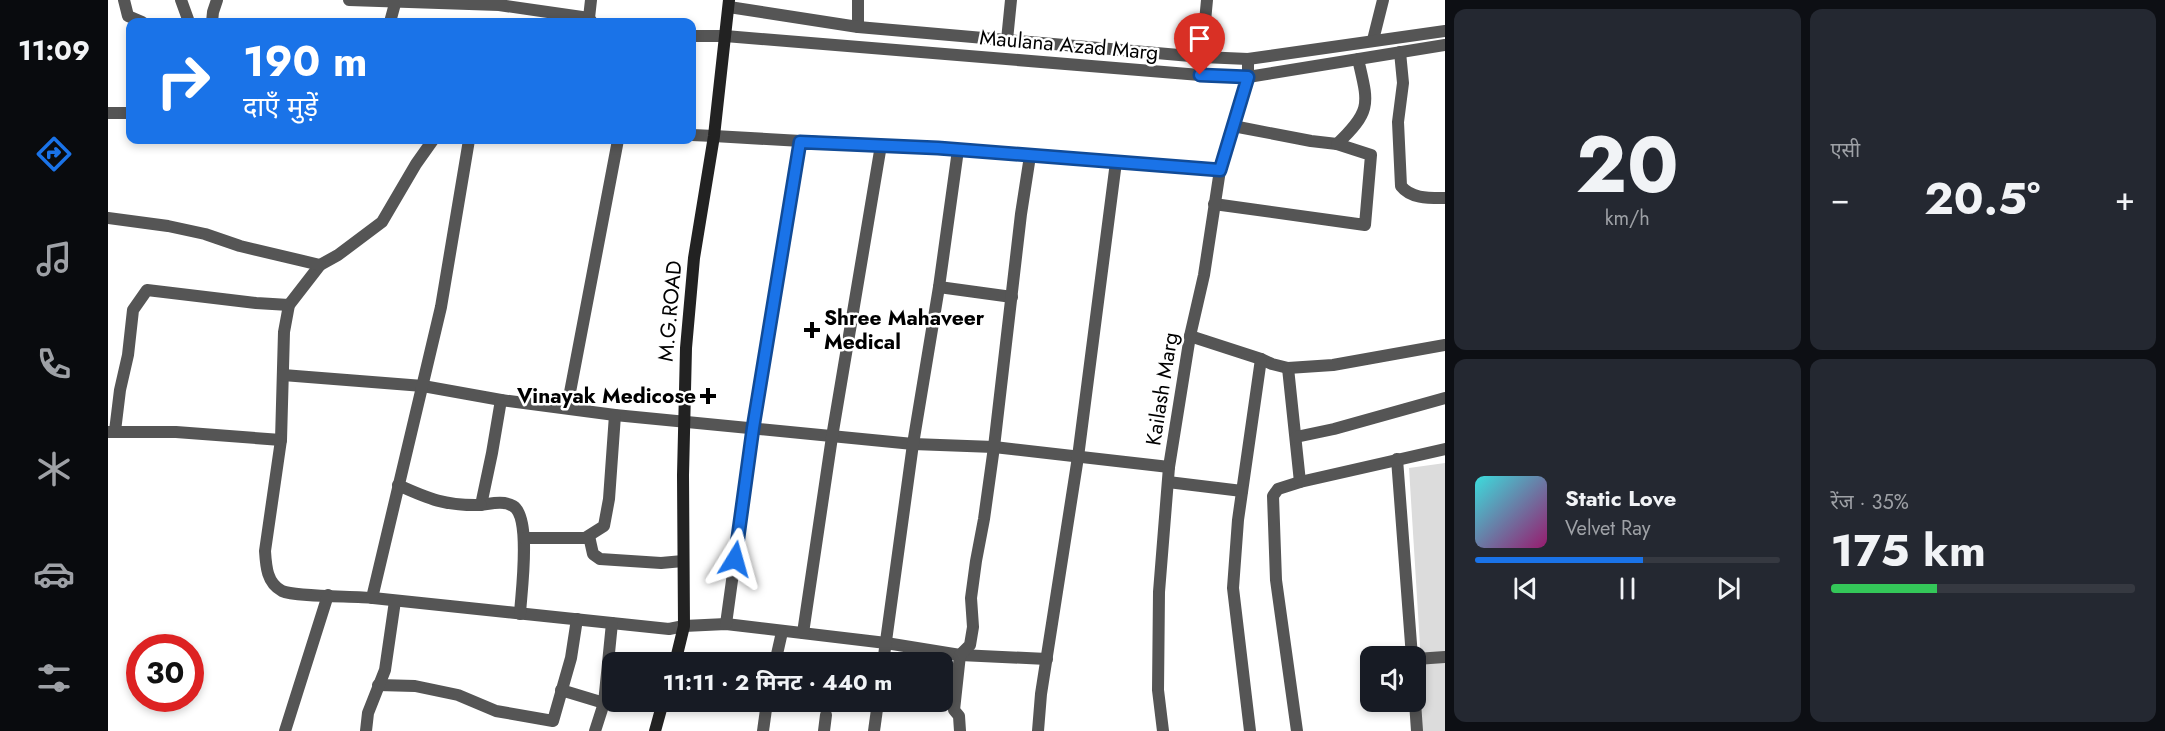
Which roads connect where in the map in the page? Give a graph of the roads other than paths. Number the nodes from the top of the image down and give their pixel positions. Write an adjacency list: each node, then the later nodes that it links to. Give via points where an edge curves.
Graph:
1 (124, 0): 12 (street, via 128,16)
2 (181, 0): 13 (street)
3 (217, 0): 14 (street)
4 (349, 0): 5 (street)
5 (396, 0): 15 (street); 16 (street, via 499,5)
6 (591, 0): 17 (street)
7 (858, 0): 18 (street)
8 (1011, 0): 22 (street)
9 (1207, 0): 26 (street)
10 (1383, 0): 23 (street)
11 (729, 3): 18 (street, Maulana Azad Marg); 21 (main road, M.G.ROAD)
12 (133, 18)
13 (188, 18)
14 (212, 18)
15 (391, 18)
16 (579, 18)
17 (591, 18)
18 (858, 27): 22 (street, Maulana Azad Marg)
19 (1445, 31): 23 (street, Maulana Azad Marg)
20 (696, 36): 21 (street, Maulana Azad Marg)
21 (725, 36): 29 (street, Maulana Azad Marg); 35 (main road, M.G.ROAD)
22 (1006, 40): 26 (street, Maulana Azad Marg)
23 (1374, 40): 27 (street, Maulana Azad Marg)
24 (1445, 45): 25 (street, Maulana Azad Marg)
25 (1400, 52): 28 (street, Maulana Azad Marg); 46 (street, via 1401,186 1417,196)
26 (1202, 57): 27 (street, Maulana Azad Marg); 29 (street)
27 (1248, 59): 30 (street, Kailash Marg)
28 (1358, 59): 30 (street, Maulana Azad Marg); 40 (street, via 1367,100 1358,123)
29 (1200, 75): 30 (street, Maulana Azad Marg)
30 (1248, 77): 33 (street, Kailash Marg)
31 (108, 112): 32 (street)
32 (126, 113)
33 (1233, 126): 40 (street); 45 (street, Kailash Marg)
34 (696, 135): 35 (street)
35 (714, 136): 36 (street); 63 (main road, M.G.ROAD, via 694,258)
36 (800, 142): 41 (street); 64 (street)
37 (430, 144): 49 (street, via 382,222)
38 (468, 144): 58 (street, via 441,307)
39 (617, 144): 61 (street)
40 (1337, 144): 47 (street, via 1371,155 1365,225)
41 (881, 145): 42 (street); 66 (street)
42 (958, 150): 43 (street); 50 (street)
43 (1030, 156): 44 (street); 51 (street)
44 (1116, 162): 45 (street); 72 (street)
45 (1220, 170): 47 (street, Kailash Marg)
46 (1445, 198)
47 (1214, 204): 53 (street, Kailash Marg)
48 (108, 218): 49 (street, via 205,234)
49 (320, 265): 52 (street)
50 (939, 287): 51 (street); 69 (street)
51 (1012, 297): 70 (street)
52 (289, 304): 57 (street); 65 (street, via 147,290 133,310 128,355)
53 (1190, 336): 55 (street); 74 (street, Kailash Marg)
54 (1445, 345): 56 (street, via 1334,365)
55 (1261, 358): 56 (street); 78 (street)
56 (1288, 368): 67 (street)
57 (283, 375): 58 (street); 68 (street)
58 (423, 386): 60 (street); 77 (street)
59 (1445, 398): 67 (street)
60 (501, 400): 61 (street); 79 (street)
61 (567, 408): 62 (street)
62 (615, 415): 63 (street); 80 (street, via 607,516 604,526)
63 (684, 421): 64 (street); 82 (main road, M.G.ROAD)
64 (753, 428): 66 (street); 89 (street)
65 (111, 432): 68 (street, via 176,432)
66 (832, 437): 69 (street); 92 (street)
67 (1296, 437): 76 (street)
68 (281, 440): 83 (street, via 266,567 271,582 283,591)
69 (913, 444): 70 (street); 93 (street)
70 (994, 447): 72 (street); 99 (street, via 971,598 973,627 970,645)
71 (1445, 449): 73 (street)
72 (1078, 457): 74 (street); 102 (street)
73 (1397, 459): 76 (street); 94 (street)
74 (1169, 467): 75 (street, Kailash Marg)
75 (1168, 482): 78 (street); 121 (street, Kailash Marg, via 1159,592 1158,690)
76 (1300, 482): 123 (street, via 1278,489 1273,496 1276,580)
77 (398, 485): 79 (street, via 441,503); 84 (street)
78 (1242, 491): 122 (street, via 1233,588)
79 (480, 505): 81 (street, via 514,506)
80 (589, 536): 81 (street); 82 (street, via 593,554 600,559)
81 (524, 538): 86 (street)
82 (683, 561): 90 (main road, M.G.ROAD)
83 (328, 595): 84 (street); 112 (street)
84 (372, 598): 85 (street)
85 (395, 601): 86 (street); 103 (street, via 385,670)
86 (520, 614): 87 (street)
87 (577, 619): 88 (street); 104 (street)
88 (612, 623): 90 (street, via 669,629); 95 (street)
89 (726, 624): 90 (street); 91 (street)
90 (684, 626): 96 (main road, M.G.ROAD)
91 (782, 632): 92 (street); 97 (street)
92 (803, 633): 93 (street)
93 (886, 643): 98 (street); 99 (street)
94 (1411, 646)
95 (609, 652)
96 (678, 652)
97 (777, 652)
98 (885, 652)
99 (960, 655): 102 (street); 119 (street, via 954,710 959,716)
100 (1445, 657): 101 (street)
101 (1426, 658)
102 (1047, 659): 120 (street)
103 (378, 686): 104 (street, via 415,686 458,695 496,711 553,722); 113 (street)
104 (561, 690): 105 (street)
105 (602, 702)
106 (602, 709): 114 (street)
107 (660, 712): 115 (main road)
108 (766, 712): 116 (street)
109 (877, 712): 118 (street)
110 (1416, 712): 124 (street)
111 (826, 715): 117 (street)
112 (285, 731)
113 (366, 731)
114 (595, 731)
115 (655, 731)
116 (764, 731)
117 (824, 731)
118 (874, 731)
119 (960, 731)
120 (1038, 731)
121 (1163, 731)
122 (1250, 731)
123 (1297, 731)
124 (1417, 731)

